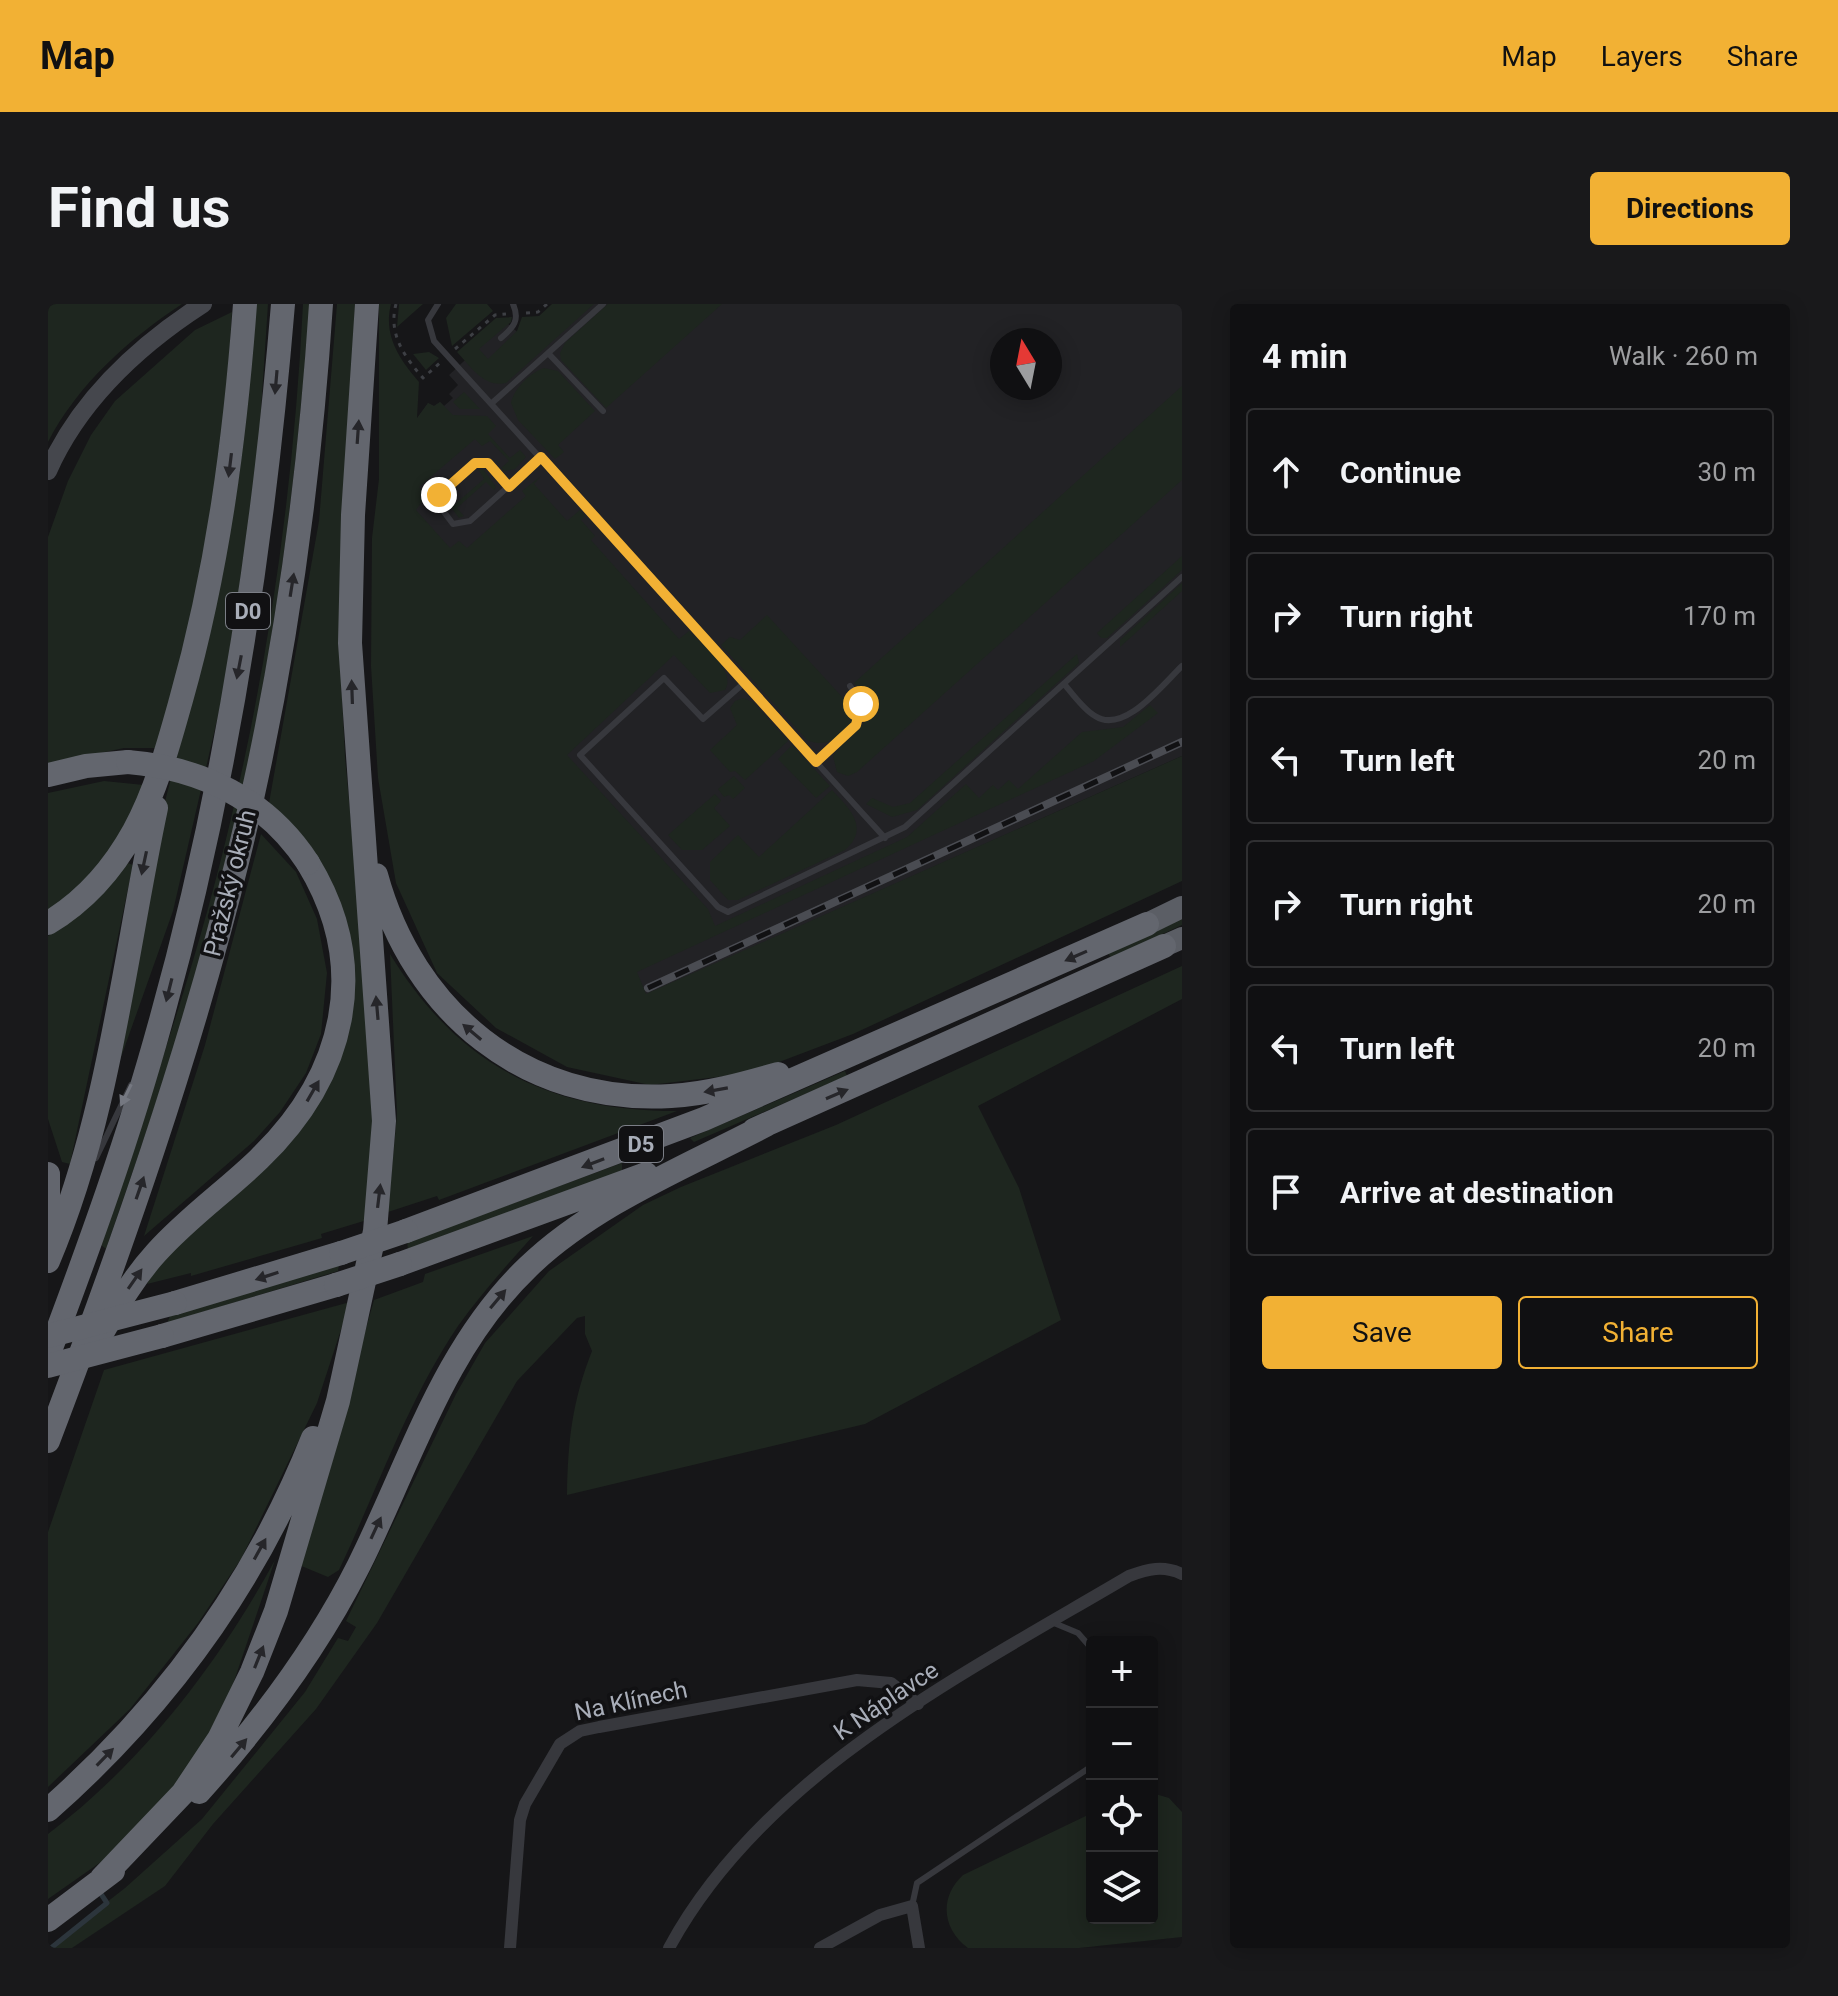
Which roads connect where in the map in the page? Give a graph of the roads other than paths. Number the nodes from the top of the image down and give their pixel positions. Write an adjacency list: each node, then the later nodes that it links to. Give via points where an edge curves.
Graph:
1 (203, 304): 14 (main road, via 157,336 103,387)
2 (245, 304): 21 (highway, one-way to 21, via 221,528)
3 (283, 304): 31 (highway, Pražský okruh / D0, one-way to 31, via 268,471 242,651)
4 (321, 304): 41 (highway, Pražský okruh / D0, one-way to 4, via 168,1105 239,854 295,565)
5 (367, 304): 23 (highway, one-way to 5, via 351,575)
6 (438, 304): 11 (lane, via 428,320 431,337)
7 (513, 304): 9 (lane, via 514,326)
8 (603, 304): 10 (lane)
9 (501, 338)
10 (548, 353): 11 (lane); 12 (lane)
11 (492, 403): 13 (lane)
12 (603, 411)
13 (541, 457): 15 (lane); 18 (lane)
14 (48, 471)
15 (509, 487): 15 (lane, via 464,525 453,524 439,508 439,495 478,462 488,463)
16 (1182, 577): 19 (lane)
17 (1182, 666): 19 (lane, via 1129,714 1114,720 1091,714)
18 (744, 683): 22 (lane); 25 (lane, via 703,719 664,678 580,755 722,910 734,910)
19 (1064, 684): 25 (lane, via 905,827)
20 (850, 686): 22 (lane, via 861,704 860,720)
21 (172, 732): 27 (highway, via 143,812 116,860 88,893); 35 (highway, one-way to 35, via 99,1095)
22 (816, 762): 25 (lane)
23 (357, 770): 32 (highway, one-way to 23, via 744,1084 671,1096 581,1089 521,1064 454,1016 406,953 373,863); 37 (highway, one-way to 23, via 377,1216 384,1121)
24 (48, 775): 41 (highway, one-way to 24, bridge, via 146,1264 273,1144 311,1097 341,1018 343,962 330,905 308,863 267,815 220,784 177,768 128,762)
25 (885, 838)
26 (1182, 907): 28 (highway)
27 (48, 923)
28 (1147, 924): 30 (highway, D5, one-way to 30)
29 (1173, 942): 30 (highway, D5)
30 (976, 1016): 32 (highway, D5); 33 (highway, D5, one-way to 30)
31 (160, 1024): 35 (lane, one-way to 35); 39 (highway, Pražský okruh / D0)
32 (872, 1048): 38 (highway, D5, one-way to 38, bridge, via 622,1152 406,1231 175,1303)
33 (766, 1125): 40 (highway, D5, bridge, via 565,1206 400,1264); 49 (highway, one-way to 33, via 138,1854 197,1795 302,1662 358,1567 446,1378 471,1335 510,1286 543,1253 587,1222)
34 (48, 1174): 35 (highway)
35 (57, 1219): 36 (highway)
36 (48, 1261)
37 (361, 1300): 48 (highway, one-way to 37, via 149,1709 231,1600 298,1476); 49 (highway, one-way to 37, via 183,1793 219,1739 252,1672 276,1611 334,1415)
38 (48, 1334)
39 (48, 1356)
40 (48, 1366)
41 (66, 1393): 42 (highway, Pražský okruh / D0)
42 (48, 1441)
43 (1182, 1574): 44 (street, K Náplavce, via 1149,1569)
44 (1051, 1622): 45 (lane); 46 (street, K Náplavce)
45 (1086, 1642)
46 (918, 1704): 52 (street, Na Klínech, via 891,1683 857,1680 569,1737 560,1744 520,1820); 53 (street, K Náplavce, via 814,1778 734,1857)
47 (1086, 1770): 50 (lane, via 917,1883)
48 (48, 1810)
49 (102, 1878): 51 (highway)
50 (912, 1906): 54 (street, via 880,1915); 55 (street)
51 (48, 1920)
52 (510, 1948)
53 (669, 1948)
54 (820, 1948)
55 (919, 1948)

